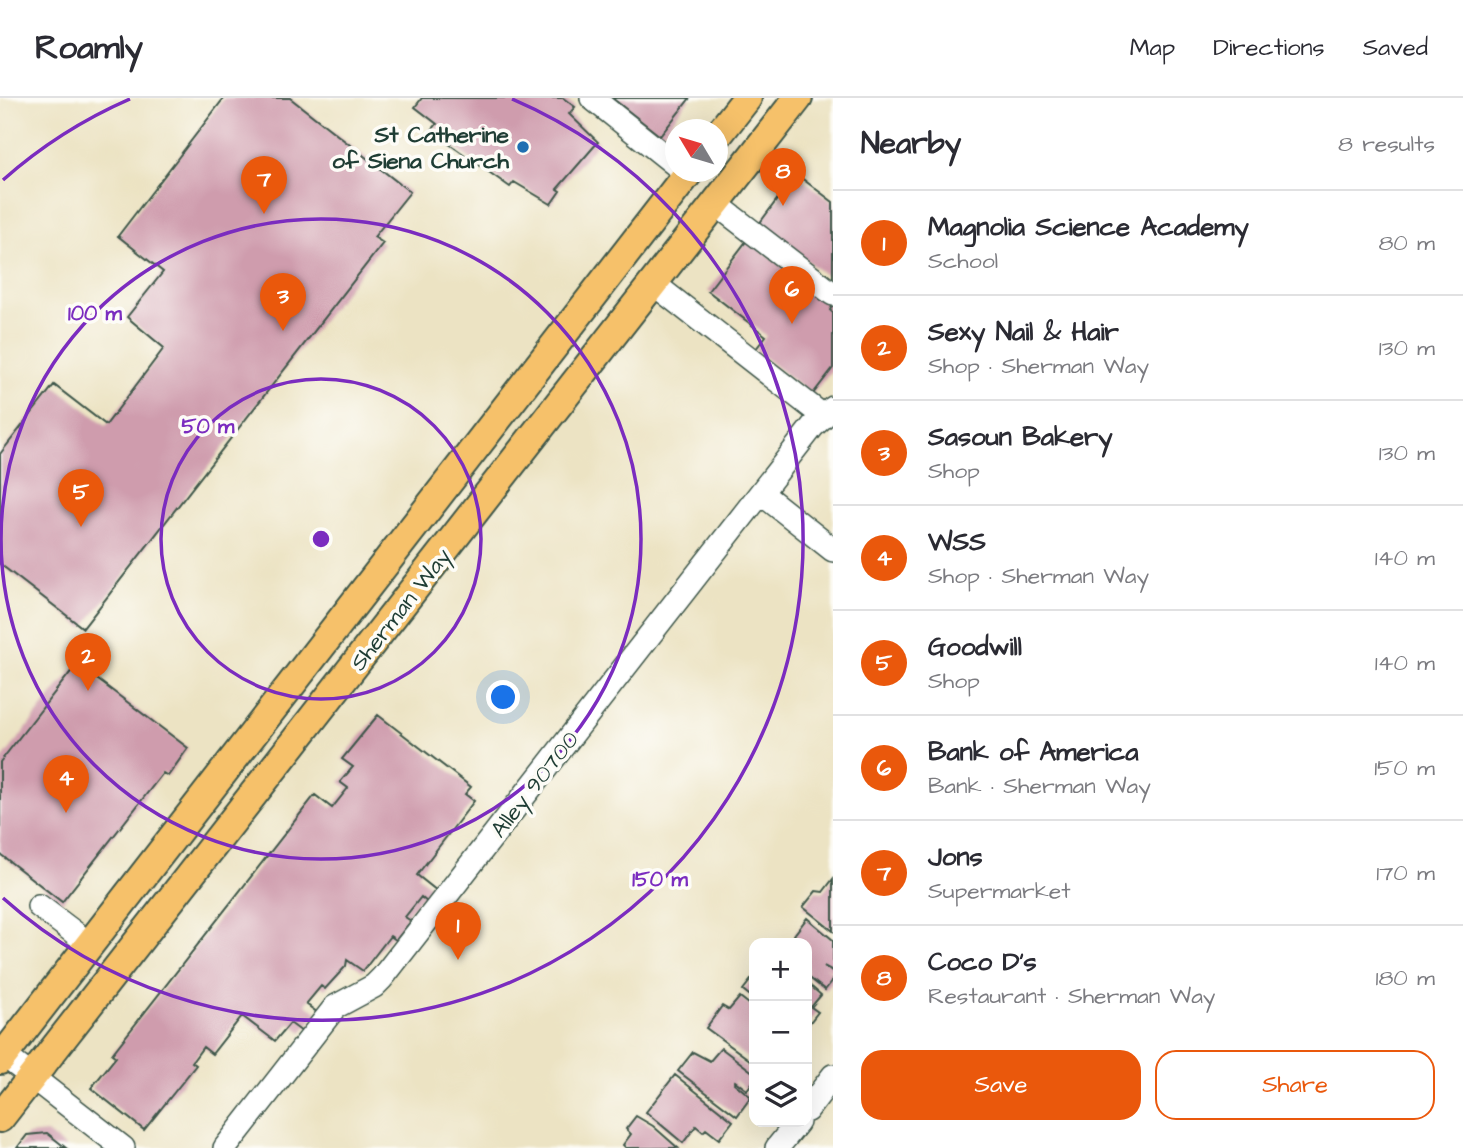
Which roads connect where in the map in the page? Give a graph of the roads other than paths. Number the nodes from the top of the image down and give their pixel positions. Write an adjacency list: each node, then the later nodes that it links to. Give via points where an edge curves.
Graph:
1 (592, 98): 5 (street)
2 (747, 98): 4 (main road)
3 (798, 98): 7 (main road, Sherman Way)
4 (728, 122)
5 (665, 156)
6 (676, 182): 14 (main road, Sherman Way)
7 (716, 204): 8 (main road, Sherman Way); 9 (street)
8 (654, 284): 10 (street); 17 (main road, Sherman Way)
9 (833, 293)
10 (828, 412): 11 (street, Alley 90700)
11 (761, 493): 12 (street); 22 (street, Alley 90700, via 382,978 335,1007)
12 (833, 550)
13 (39, 906): 14 (street)
14 (88, 943): 15 (main road, Sherman Way)
15 (1, 1055): 17 (street)
16 (833, 1076): 18 (street)
17 (32, 1077): 19 (main road, Sherman Way); 21 (street)
18 (812, 1103)
19 (0, 1118)
20 (794, 1127): 23 (street)
21 (122, 1148)
22 (225, 1148)
23 (777, 1148)

